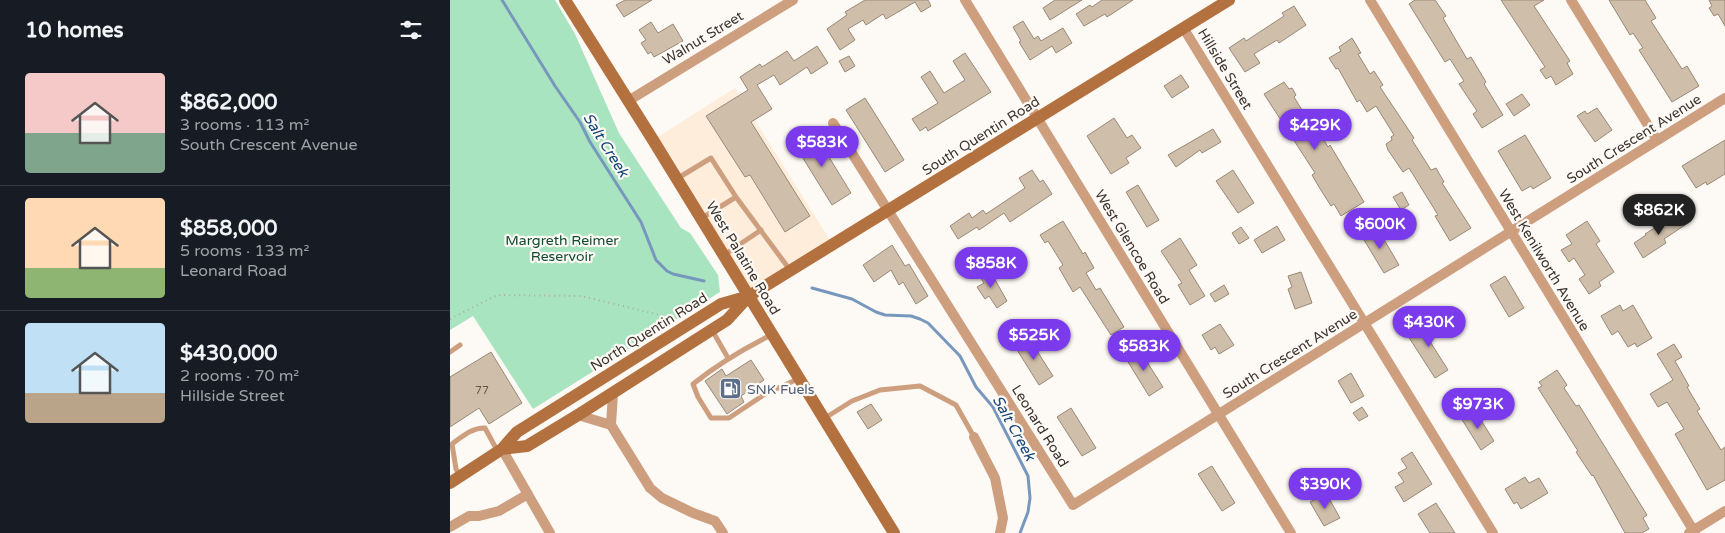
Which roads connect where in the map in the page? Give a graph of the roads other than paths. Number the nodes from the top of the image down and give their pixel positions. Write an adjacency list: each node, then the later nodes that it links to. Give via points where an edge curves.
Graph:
1 (565, 0): 9 (main road, West Palatine Road)
2 (793, 0): 9 (street, Walnut Street)
3 (965, 0): 10 (street, West Glencoe Road)
4 (1229, 0): 7 (main road, South Quentin Road)
5 (1370, 0): 18 (street, West Kenilworth Avenue)
6 (1571, 0): 12 (street)
7 (1184, 28): 10 (main road, South Quentin Road); 22 (street, Hillside Street)
8 (1725, 98): 12 (street, South Crescent Avenue)
9 (628, 101): 13 (main road, West Palatine Road)
10 (1038, 119): 15 (main road, South Quentin Road); 31 (street, West Glencoe Road)
11 (832, 123): 15 (street, Leonard Road)
12 (1657, 140): 18 (street, South Crescent Avenue)
13 (676, 178): 14 (lane, via 711,158); 16 (main road, West Palatine Road)
14 (736, 197): 16 (lane); 17 (lane)
15 (888, 211): 20 (main road, South Quentin Road); 38 (street, Leonard Road)
16 (702, 219): 19 (main road, West Palatine Road)
17 (761, 230): 19 (lane); 20 (lane)
18 (1510, 231): 22 (street, South Crescent Avenue); 41 (street, West Kenilworth Avenue)
19 (723, 255): 21 (main road, West Palatine Road)
20 (791, 271): 21 (main road, South Quentin Road)
21 (749, 296): 23 (main road, North Quentin Road, via 727,320); 24 (main road, West Palatine Road); 35 (main road, North Quentin Road, via 721,304 517,432)
22 (1364, 323): 31 (street, South Crescent Avenue); 47 (street, Hillside Street)
23 (712, 330): 27 (lane); 29 (main road, North Quentin Road)
24 (772, 334): 27 (lane); 28 (main road, West Palatine Road)
25 (460, 345): 26 (lane)
26 (450, 352)
27 (728, 358): 28 (lane, via 693,384 711,418 728,418 765,394)
28 (799, 378): 32 (main road, West Palatine Road)
29 (613, 393): 30 (main road, North Quentin Road); 33 (street)
30 (578, 415): 33 (street); 35 (main road, North Quentin Road, via 527,446)
31 (1219, 415): 38 (street, South Crescent Avenue); 46 (street, West Glencoe Road)
32 (824, 419): 34 (lane, via 852,401 880,390 920,386 956,405); 44 (main road, West Palatine Road)
33 (610, 425): 43 (street, via 650,488 662,498 715,521)
34 (974, 437): 45 (street, via 995,478 1003,518)
35 (500, 451): 36 (main road, North Quentin Road); 36 (lane, via 485,428 475,428 464,435 452,444); 37 (street)
36 (455, 480)
37 (528, 494): 40 (street, via 499,511 468,516); 42 (street)
38 (1074, 505)
39 (1725, 511): 41 (street)
40 (450, 527)
41 (1693, 532)
42 (550, 533)
43 (723, 533)
44 (894, 533)
45 (1000, 533)
46 (1291, 533)
47 (1493, 533)

